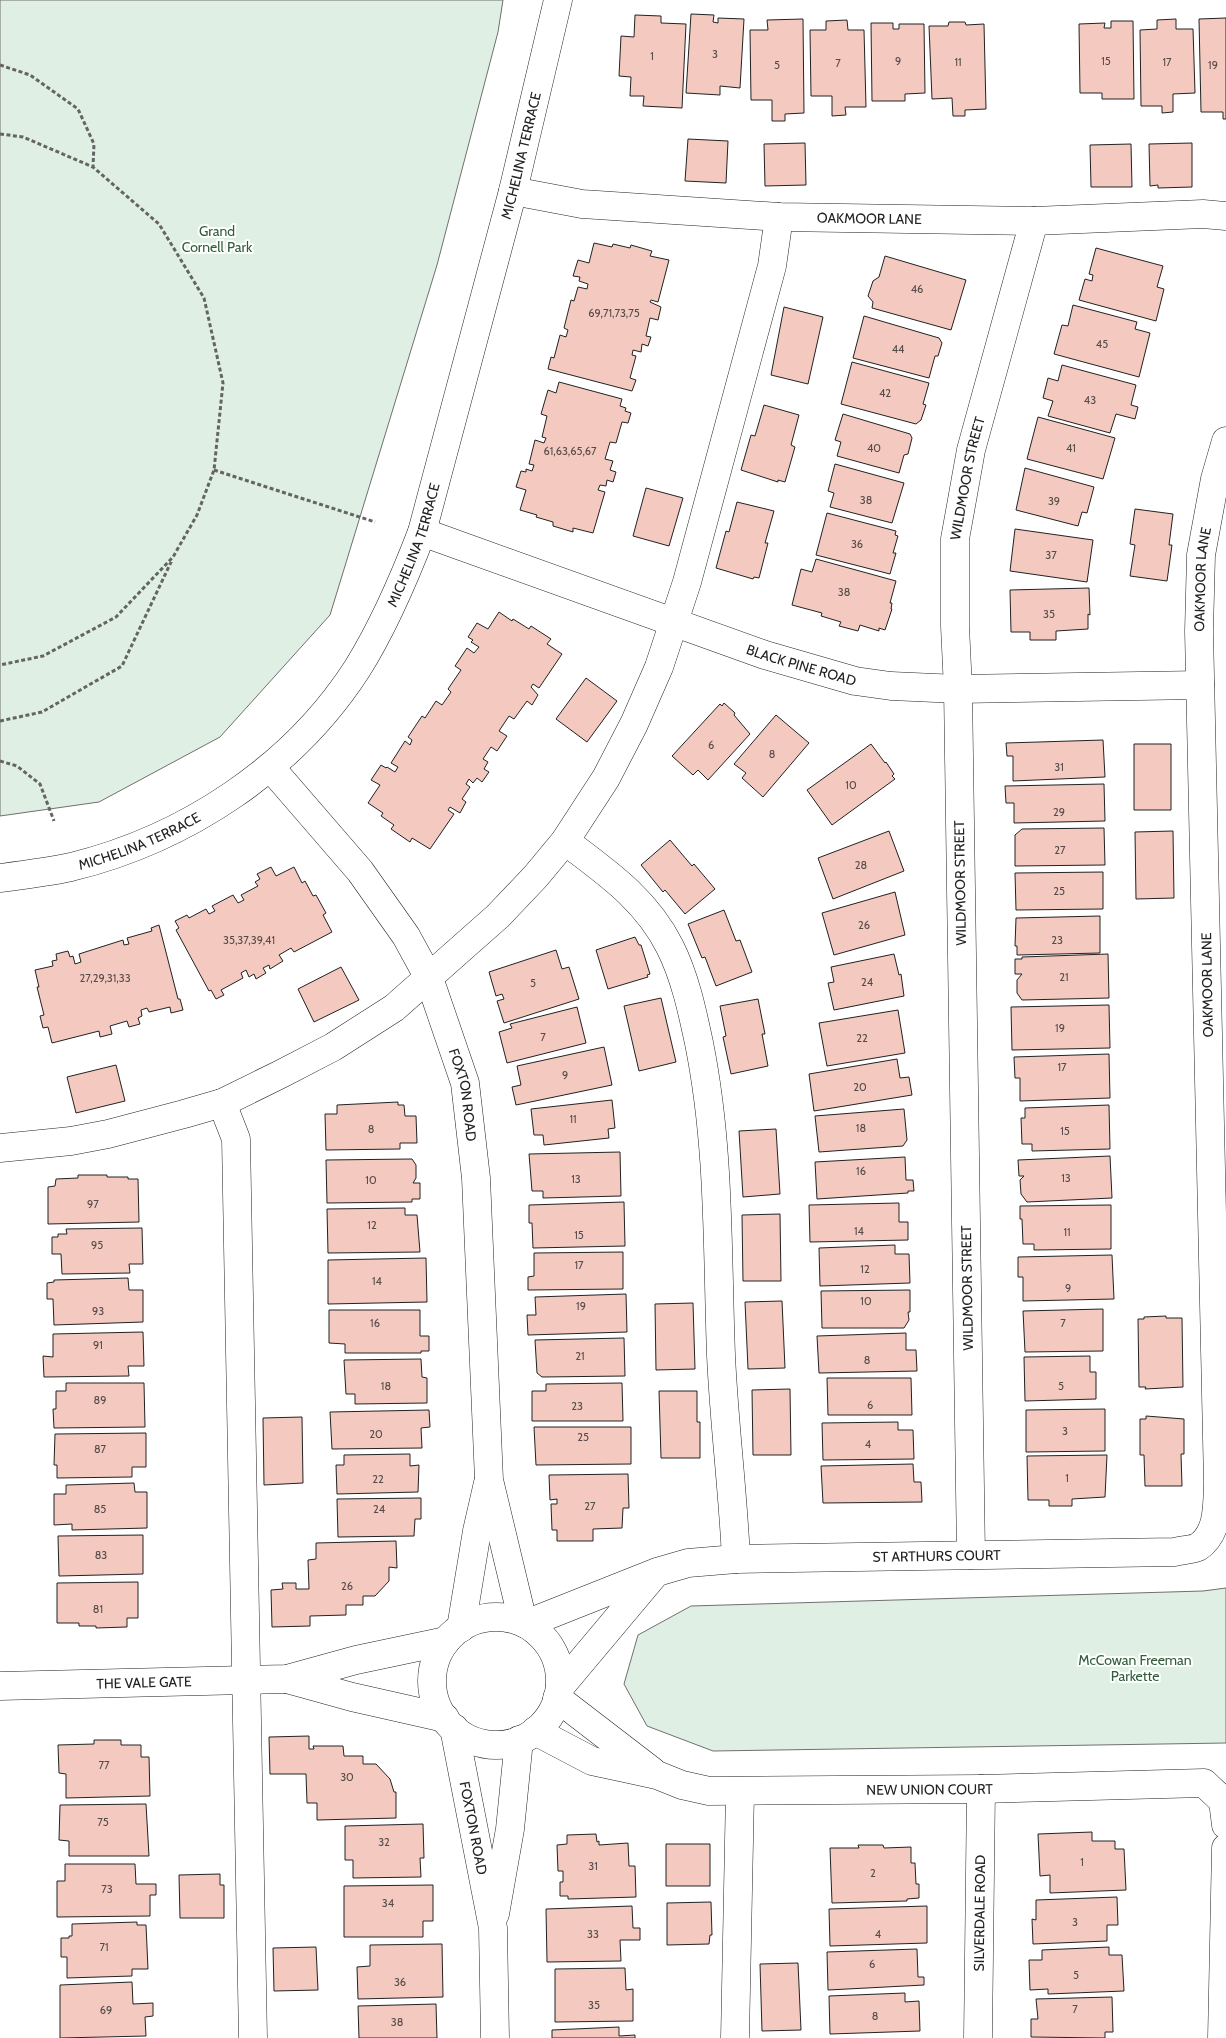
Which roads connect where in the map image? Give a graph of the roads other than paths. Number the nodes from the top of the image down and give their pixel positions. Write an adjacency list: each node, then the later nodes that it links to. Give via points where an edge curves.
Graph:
1 (558, 0): 2 (street, MICHELINA TERRACE)
2 (513, 191): 4 (street, OAKMOOR LANE, via 582,204); 7 (street, MICHELINA TERRACE)
3 (1226, 216): 5 (street, OAKMOOR LANE)
4 (779, 217): 5 (street, OAKMOOR LANE); 8 (street, via 772,266)
5 (1034, 220): 10 (street, WILDMOOR STREET, via 971,450 955,539 954,626)
6 (1226, 441): 9 (street, OAKMOOR LANE, via 1215,479 1201,555)
7 (422, 532): 8 (street, BLACK PINE ROAD); 11 (street, MICHELINA TERRACE, via 401,586 357,669 307,733)
8 (674, 624): 10 (street, BLACK PINE ROAD, via 855,681); 12 (street, via 660,667 634,724 606,778)
9 (1200, 684): 10 (street, BLACK PINE ROAD); 18 (street, OAKMOOR LANE, via 1218,1483)
10 (958, 689): 19 (street, WILDMOOR STREET)
11 (271, 768): 13 (street, MICHELINA TERRACE, via 178,828 72,866); 14 (street, FOXTON ROAD, via 360,871 406,936)
12 (565, 841): 14 (street, via 498,916); 20 (street, via 613,876 639,902 670,946 691,1003 707,1083 716,1165 721,1356)
13 (0, 878)
14 (430, 978): 15 (street, via 394,1008 333,1047); 17 (street, FOXTON ROAD, via 465,1083 476,1178)
15 (222, 1103): 16 (street, via 108,1134); 25 (street, via 236,1139)
16 (0, 1148)
17 (489, 1480): 22 (street, FOXTON ROAD); 23 (street, FOXTON ROAD)
18 (1213, 1532): 19 (street, ST ARTHURS COURT, via 1197,1547 1175,1552)
19 (971, 1555): 20 (street, ST ARTHURS COURT)
20 (736, 1559): 21 (street, ST ARTHURS COURT, via 688,1563)
21 (657, 1572): 22 (street, ST ARTHURS COURT); 27 (street)
22 (524, 1623): 23 (street, via 507,1617 491,1617 475,1620); 27 (street, via 539,1632 556,1657)
23 (453, 1635): 24 (street, THE VALE GATE); 28 (street, via 437,1656 433,1688 437,1704)
24 (287, 1679): 25 (street, THE VALE GATE); 28 (street, THE VALE GATE)
25 (245, 1680): 26 (street, THE VALE GATE); 36 (street)
26 (0, 1686)
27 (559, 1692): 29 (street, via 552,1710); 30 (street, NEW UNION COURT)
28 (449, 1723): 29 (street, via 478,1742 506,1744); 35 (street, FOXTON ROAD)
29 (527, 1735): 30 (street, NEW UNION COURT, via 592,1761); 35 (street, FOXTON ROAD)
30 (657, 1775): 32 (street, NEW UNION COURT, via 709,1791)
31 (981, 1789): 32 (street, NEW UNION COURT); 33 (street, NEW UNION COURT, via 1204,1784 1223,1801); 39 (street, SILVERDALE ROAD)
32 (740, 1792): 38 (street)
33 (1226, 1825)
34 (1226, 1848): 40 (street)
35 (493, 1928): 37 (street, FOXTON ROAD)
36 (252, 2038)
37 (495, 2038)
38 (736, 2038)
39 (978, 2038)
40 (1222, 2038)

